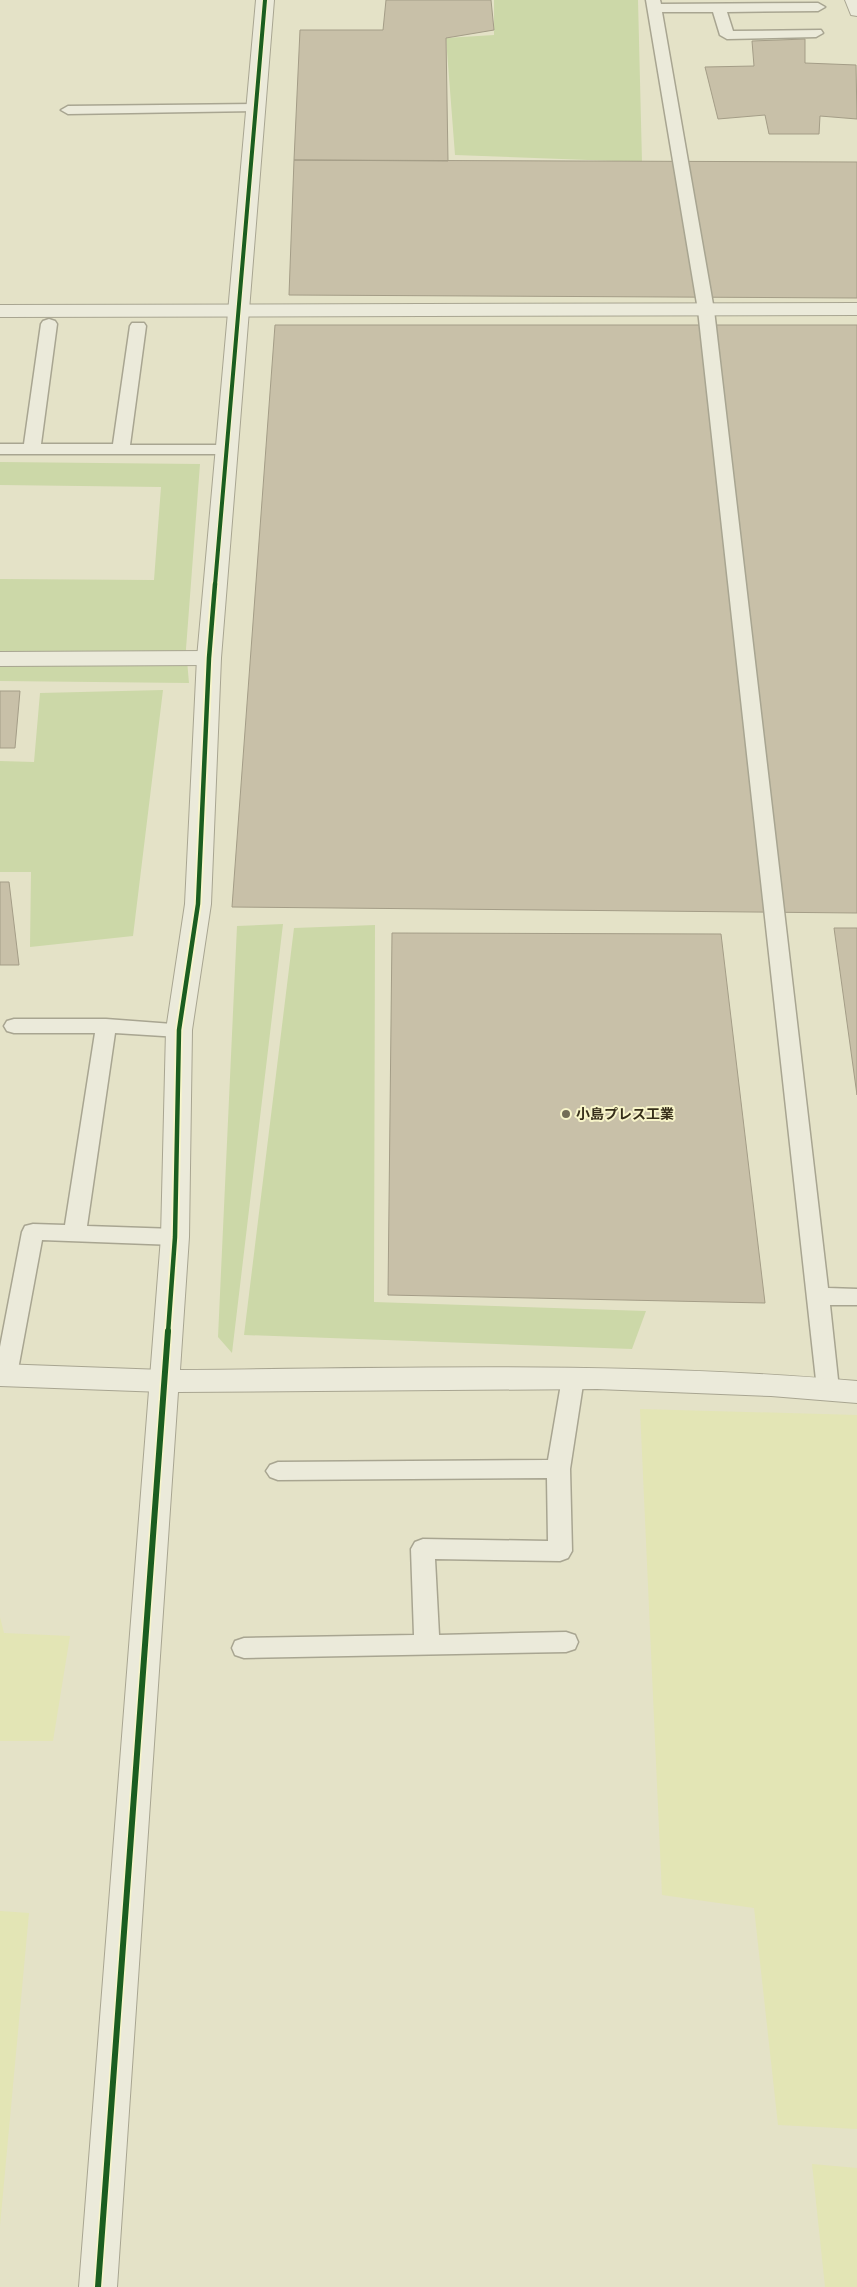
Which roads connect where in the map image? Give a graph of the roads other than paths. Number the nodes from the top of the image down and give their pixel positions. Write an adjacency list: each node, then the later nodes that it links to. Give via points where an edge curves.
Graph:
1 (265, 0): 8 (street)
2 (854, 0): 6 (street)
3 (654, 4): 5 (lane); 11 (lane)
4 (818, 7): 5 (lane)
5 (719, 8): 7 (lane, via 726,35)
6 (857, 11)
7 (816, 33)
8 (256, 108): 9 (lane); 13 (street)
9 (68, 110)
10 (857, 309): 11 (street)
11 (706, 310): 13 (street); 27 (lane)
12 (0, 311): 13 (street)
13 (240, 312): 19 (street)
14 (49, 324): 17 (lane)
15 (138, 326): 18 (lane)
16 (0, 449): 17 (lane)
17 (32, 449): 18 (lane)
18 (121, 449): 19 (lane)
19 (227, 450): 20 (street)
20 (209, 658): 21 (street); 24 (street, via 198,904)
21 (0, 659)
22 (14, 1026): 23 (lane)
23 (106, 1026): 24 (lane); 25 (lane)
24 (179, 1030): 26 (street)
25 (75, 1233): 26 (lane); 29 (lane, via 34,1232)
26 (175, 1237): 31 (street)
27 (819, 1296): 28 (lane); 32 (lane)
28 (857, 1297)
29 (3, 1375): 31 (street)
30 (573, 1378): 31 (street); 32 (street, via 722,1381); 34 (lane)
31 (163, 1381): 39 (street)
32 (828, 1389): 33 (street)
33 (857, 1392)
34 (558, 1469): 35 (lane); 37 (lane, via 560,1551 423,1549)
35 (278, 1471)
36 (566, 1642): 37 (lane)
37 (427, 1645): 38 (lane)
38 (244, 1648)
39 (98, 2287)

